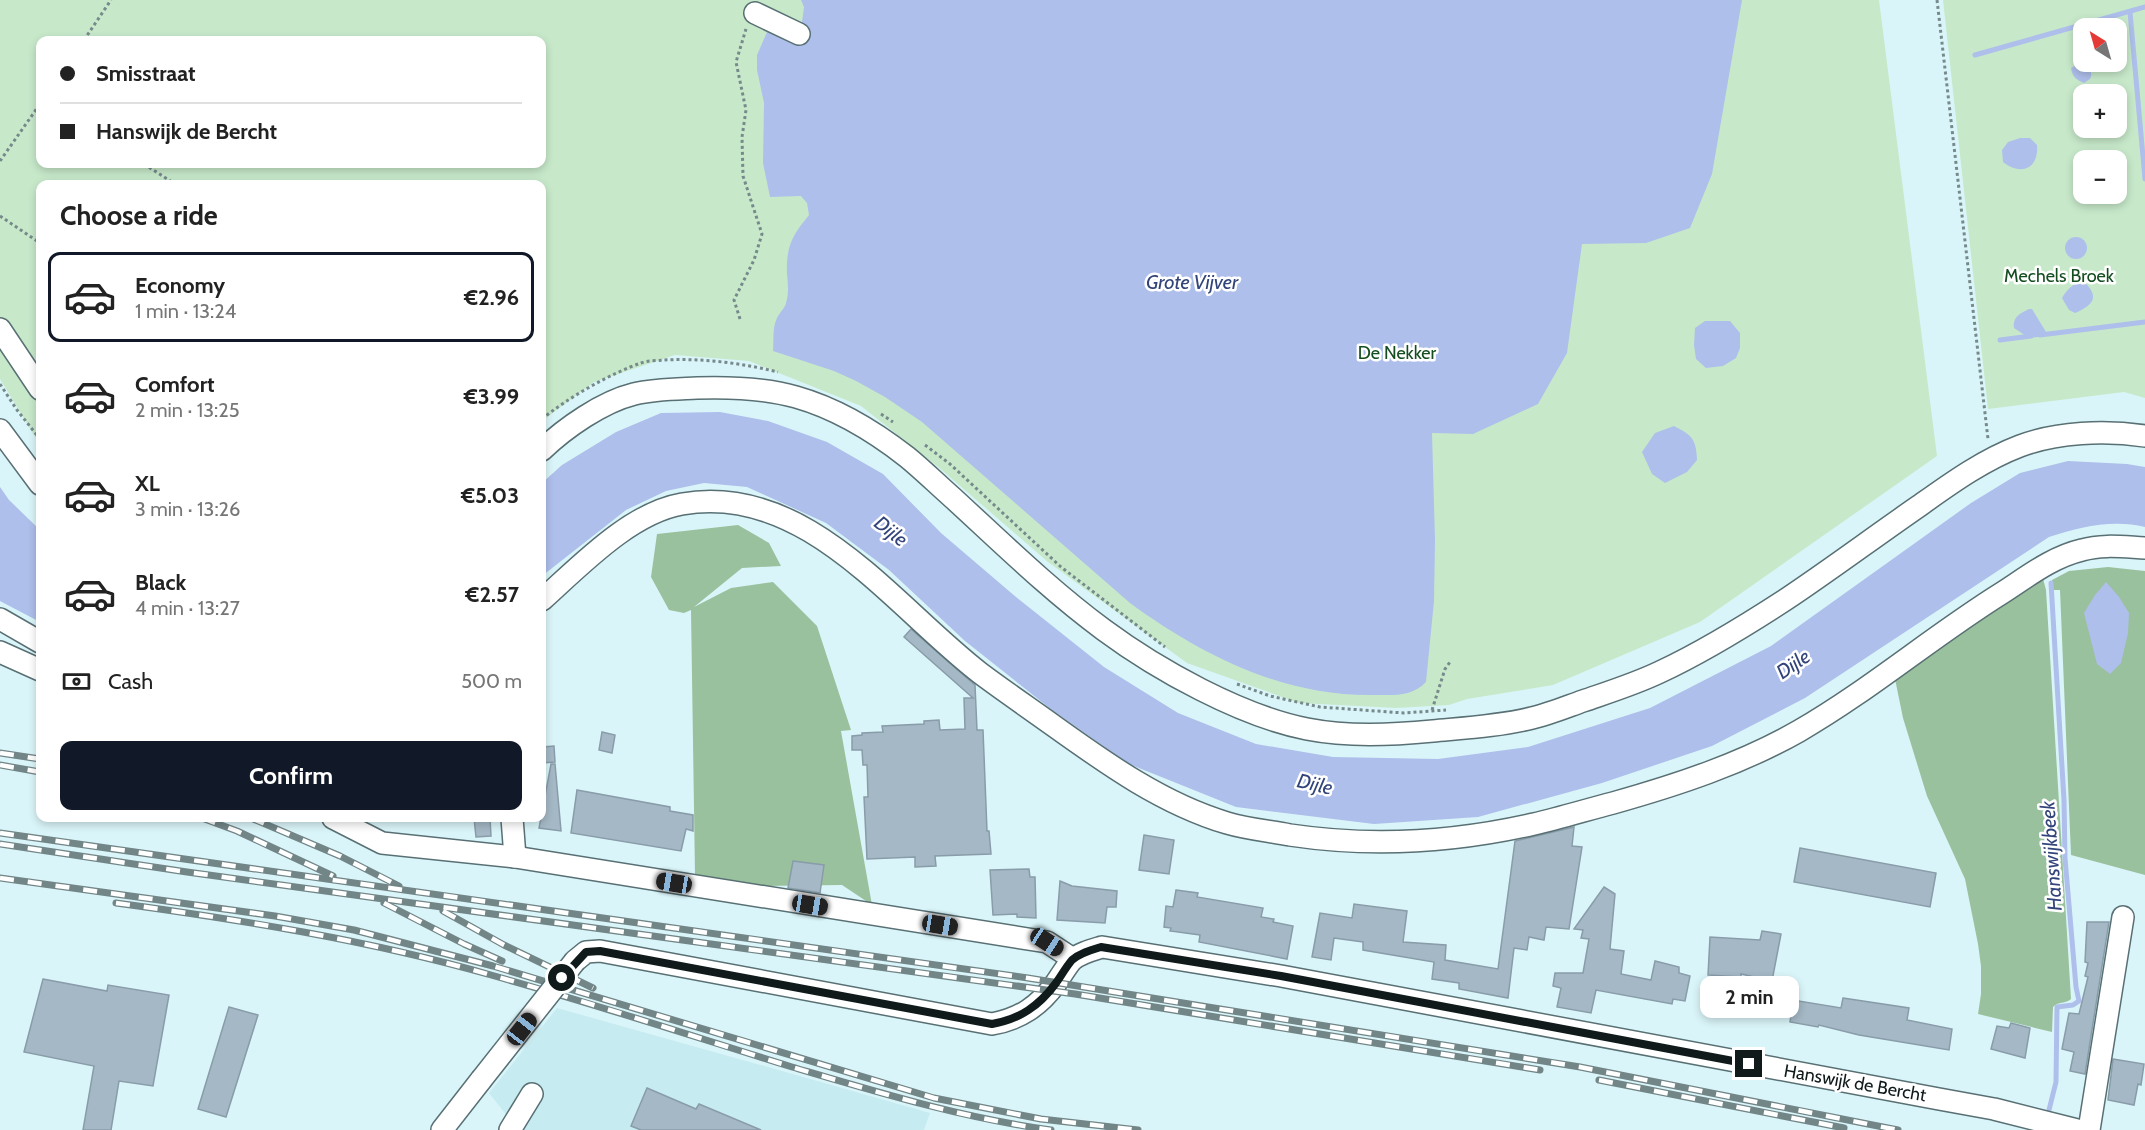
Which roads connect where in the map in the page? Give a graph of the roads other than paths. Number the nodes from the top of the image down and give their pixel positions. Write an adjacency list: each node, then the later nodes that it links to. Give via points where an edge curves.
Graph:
1 (755, 13): 2 (street)
2 (799, 34)
3 (0, 329): 4 (street)
4 (36, 383)
5 (0, 430): 8 (street)
6 (2145, 436): 7 (street, via 2125,433 2047,438 1990,459 1784,600 1718,642 1658,673 1533,718 1459,729 1352,735 1304,729 1259,714 1157,666 1064,598 907,457 868,430 822,406 759,390 667,389 630,395 593,412)
7 (546, 446)
8 (36, 479)
9 (2145, 548): 10 (street, via 2082,550 2049,563 1798,731 1733,762 1670,787 1534,824 1411,841 1295,836 1229,824 1177,804 1128,776 977,671 849,558 792,520 758,507 717,502 680,504 648,516 620,532)
10 (546, 597)
11 (0, 619): 12 (street)
12 (36, 640)
13 (0, 652): 14 (street)
14 (36, 668)
15 (341, 822): 17 (street, via 382,843)
16 (512, 822): 17 (street)
17 (515, 857): 19 (street, via 1047,942)
18 (2123, 917): 24 (street)
19 (1073, 959): 21 (street, Hanswijk de Bercht, via 1101,947 1281,976 1994,1109); 22 (street, bridge, via 1041,1001 1025,1014 992,1024 600,951 586,952)
20 (532, 1094): 23 (street)
21 (2071, 1129)
22 (442, 1130)
23 (510, 1130)
24 (2089, 1130)

